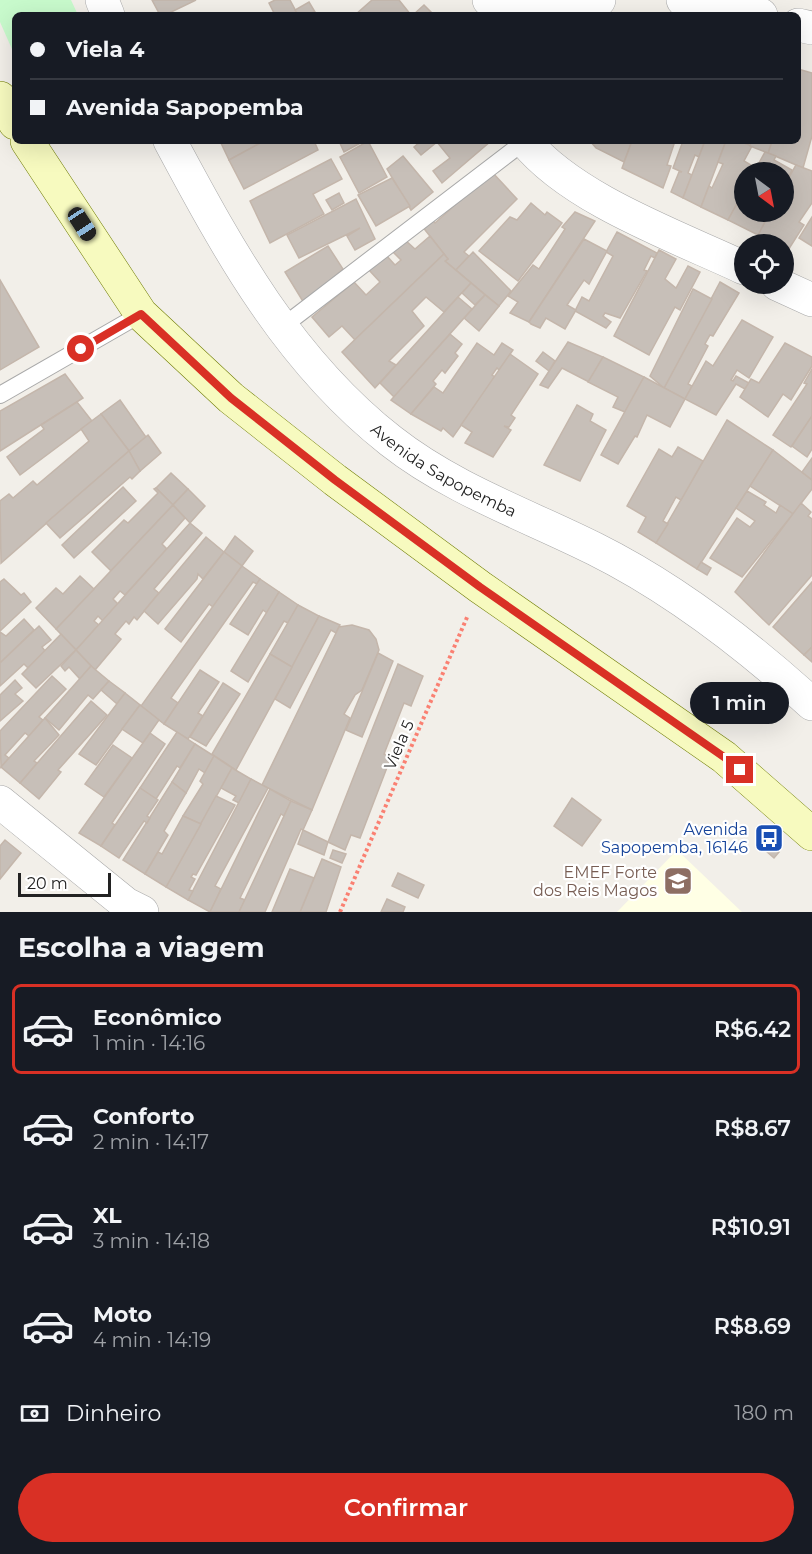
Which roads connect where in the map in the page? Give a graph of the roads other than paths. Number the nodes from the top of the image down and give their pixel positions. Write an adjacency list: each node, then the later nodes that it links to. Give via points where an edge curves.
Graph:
1 (489, 0): 5 (street)
2 (599, 0): 6 (street, via 583,8)
3 (683, 0): 7 (street)
4 (743, 0): 8 (street)
5 (531, 12)
6 (553, 12)
7 (745, 12)
8 (757, 12)
9 (0, 98): 10 (main road)
10 (12, 118)
11 (29, 144): 18 (main road)
12 (172, 144): 19 (street, Avenida Sapopemba, via 250,284)
13 (521, 144): 19 (lane)
14 (528, 144): 15 (street, via 556,173 619,209)
15 (734, 263)
16 (794, 292): 17 (street)
17 (812, 300)
18 (141, 314): 20 (lane); 23 (main road, via 231,398 335,480 480,587 724,757)
19 (282, 327): 21 (street, Avenida Sapopemba, via 336,394 393,442 467,489 597,550 698,610)
20 (0, 395)
21 (812, 704)
22 (0, 802): 24 (street, via 126,904)
23 (812, 834)
24 (142, 912)

